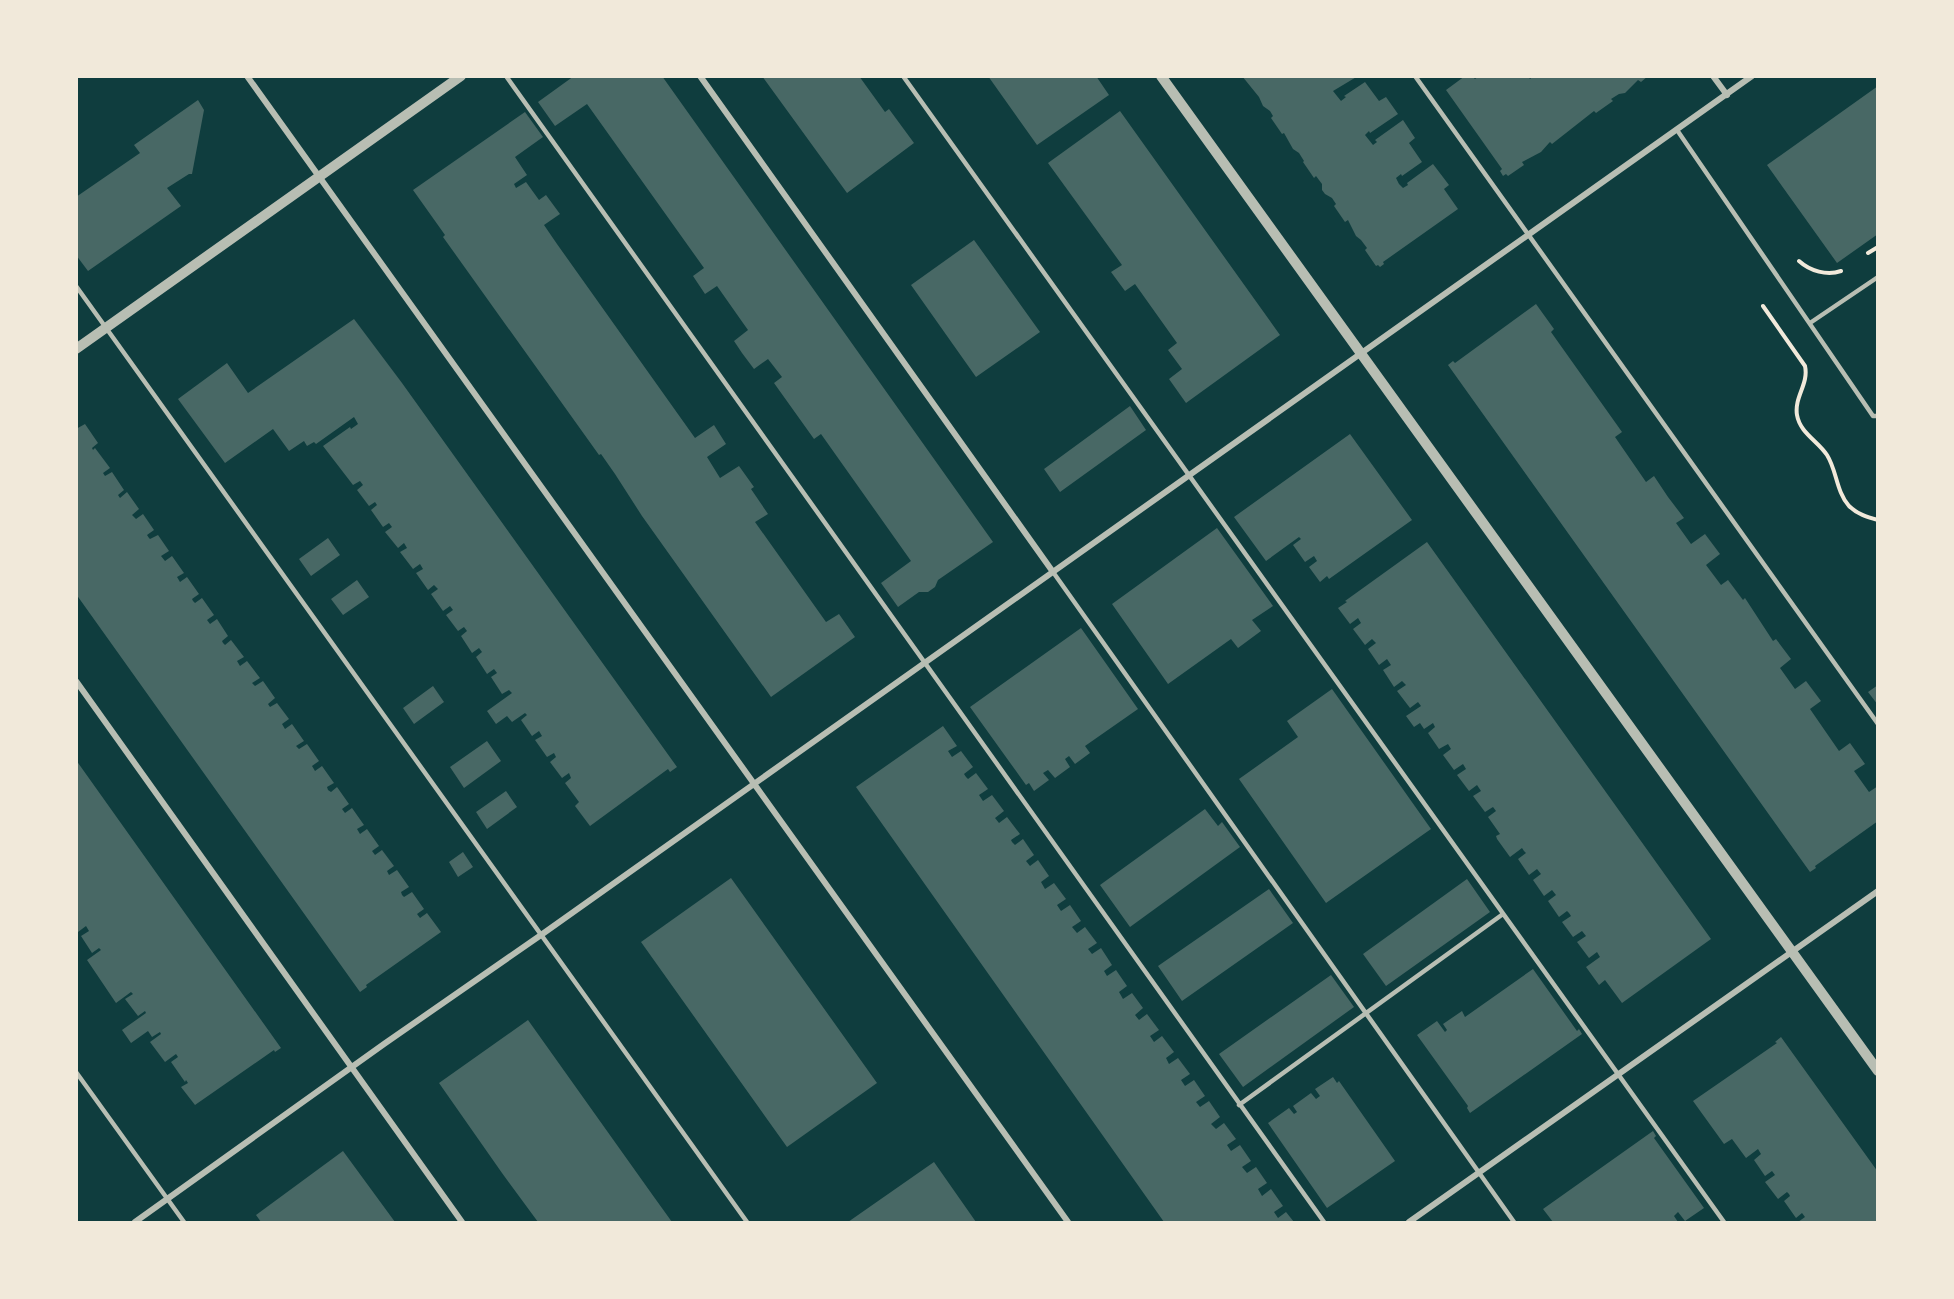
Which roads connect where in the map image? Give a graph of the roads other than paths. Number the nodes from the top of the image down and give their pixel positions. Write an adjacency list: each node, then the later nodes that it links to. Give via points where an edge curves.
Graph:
1 (247, 76): 12 (street)
2 (461, 76): 12 (street)
3 (506, 76): 23 (lane)
4 (700, 76): 22 (street)
5 (903, 76): 21 (lane)
6 (1161, 76): 19 (street)
7 (1415, 76): 13 (lane)
8 (1713, 76): 10 (street)
9 (1752, 76): 10 (street)
10 (1727, 95): 11 (street)
11 (1677, 130): 13 (street); 16 (lane)
12 (318, 178): 17 (street); 26 (street)
13 (1528, 235): 19 (street); 25 (lane)
14 (1878, 277): 16 (lane)
15 (76, 286): 17 (lane)
16 (1810, 323): 20 (lane, via 1873,416)
17 (106, 328): 18 (street); 29 (lane)
18 (76, 349)
19 (1361, 354): 21 (street); 30 (street)
20 (1878, 416)
21 (1189, 476): 22 (street); 28 (lane)
22 (1053, 572): 23 (street); 31 (lane)
23 (923, 664): 26 (street); 36 (lane)
24 (76, 681): 32 (street)
25 (1878, 724)
26 (754, 784): 29 (street); 43 (street)
27 (1878, 891): 30 (street)
28 (1503, 914): 31 (lane); 35 (lane)
29 (541, 935): 32 (street); 42 (lane)
30 (1791, 952): 33 (street); 35 (street)
31 (1366, 1013): 36 (lane); 37 (lane)
32 (352, 1067): 38 (street); 41 (street)
33 (1878, 1071)
34 (76, 1072): 38 (lane)
35 (1618, 1074): 37 (street); 47 (lane)
36 (1239, 1104): 44 (lane)
37 (1480, 1173): 45 (street); 46 (lane)
38 (168, 1200): 39 (street); 40 (lane)
39 (135, 1222)
40 (184, 1222)
41 (462, 1222)
42 (747, 1222)
43 (1068, 1222)
44 (1324, 1222)
45 (1409, 1222)
46 (1514, 1222)
47 (1724, 1222)

